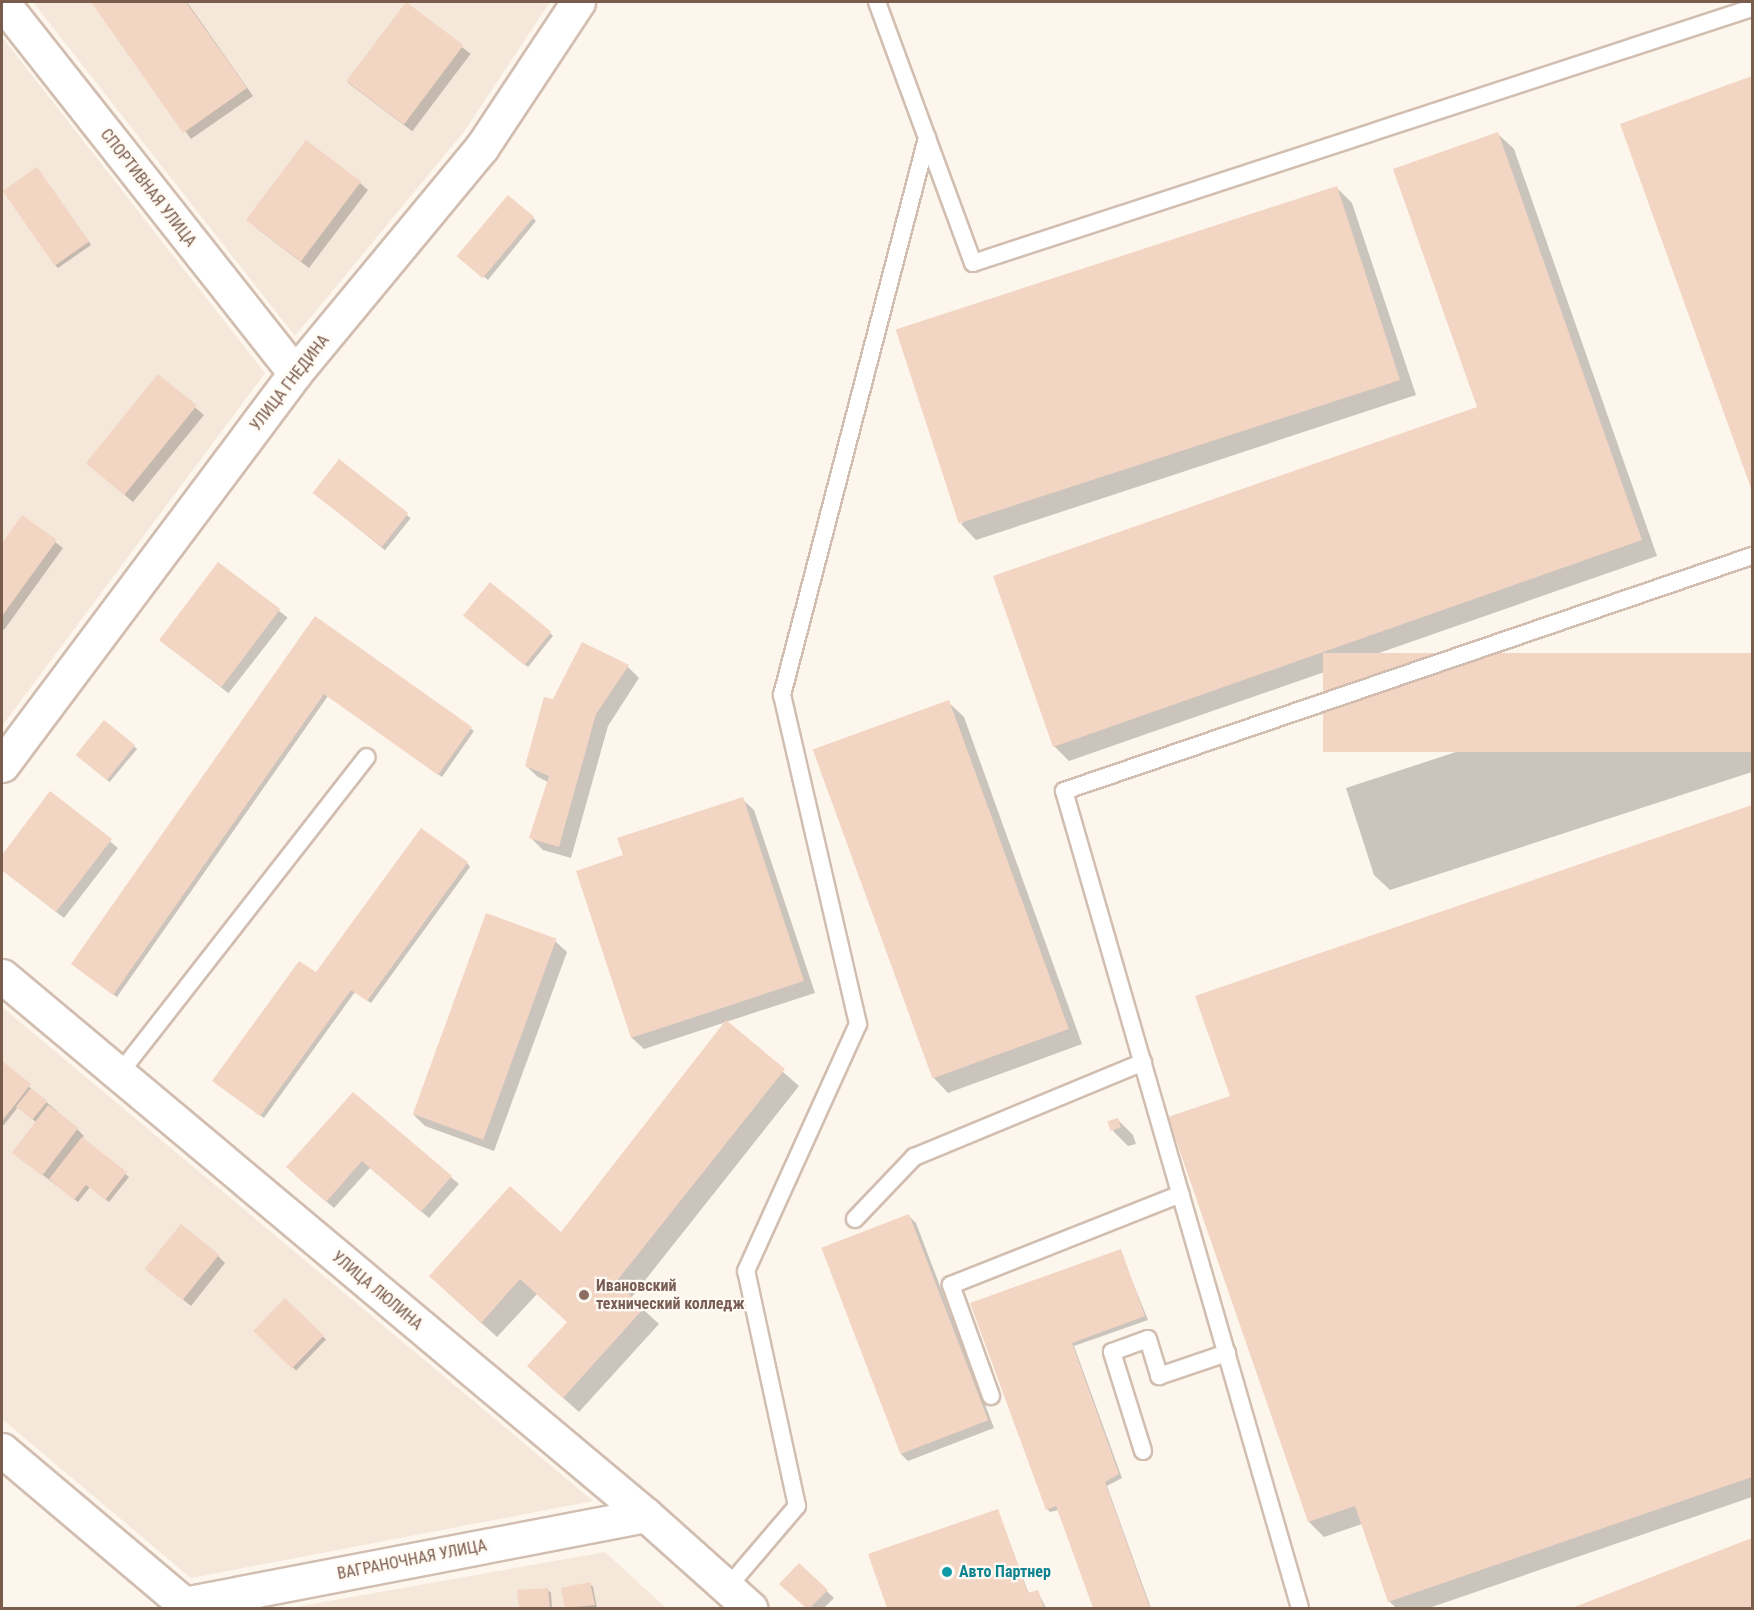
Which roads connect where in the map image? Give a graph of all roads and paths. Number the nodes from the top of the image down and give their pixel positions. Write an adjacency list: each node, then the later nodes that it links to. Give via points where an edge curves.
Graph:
1 (2, 2): 6 (street, СПОРТИВНАЯ УЛИЦА)
2 (578, 2): 6 (street, УЛИЦА ГНЕДИНА, via 483,147)
3 (877, 2): 5 (lane)
4 (1752, 8): 5 (lane, via 973,263)
5 (927, 138): 20 (lane, via 782,695 858,1024 746,1271 797,1506)
6 (296, 372): 9 (street, УЛИЦА ГНЕДИНА)
7 (1752, 556): 11 (lane, via 1064,791)
8 (367, 757): 12 (lane)
9 (2, 765)
10 (2, 976): 12 (street, УЛИЦА ЛЮЛИНА)
11 (1143, 1062): 13 (lane); 14 (lane, via 914,1157)
12 (119, 1074): 19 (street, УЛИЦА ЛЮЛИНА)
13 (1181, 1194): 15 (lane); 16 (lane, via 951,1285)
14 (855, 1219)
15 (1227, 1353): 18 (lane, via 1160,1376 1148,1339 1112,1352); 22 (lane)
16 (991, 1396)
17 (2, 1450): 21 (street)
18 (1143, 1451)
19 (646, 1515): 20 (street, УЛИЦА ЛЮЛИНА); 21 (street, ВАГРАНОЧНАЯ УЛИЦА)
20 (739, 1598)
21 (182, 1606)
22 (1300, 1608)

